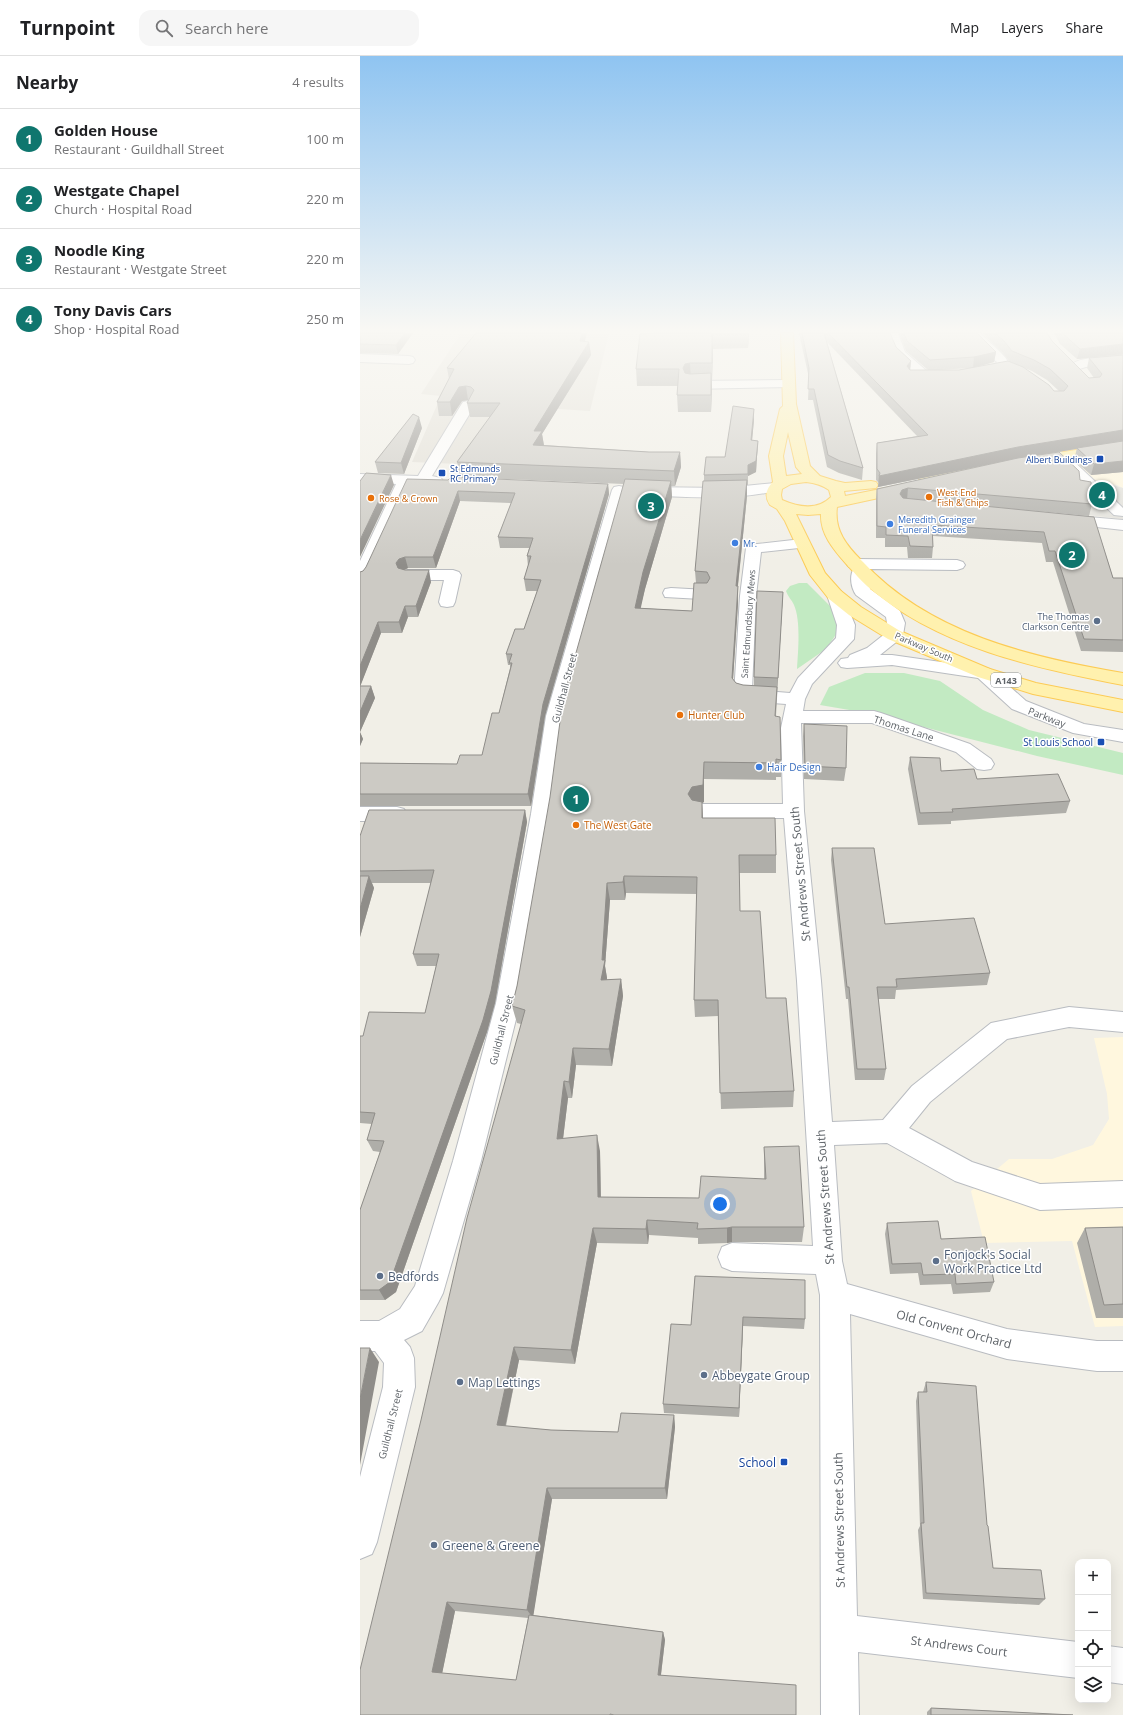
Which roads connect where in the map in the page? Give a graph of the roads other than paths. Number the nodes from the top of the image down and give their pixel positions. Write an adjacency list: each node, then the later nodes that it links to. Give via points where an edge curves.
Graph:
1 (464, 410): 10 (street)
2 (787, 410): 13 (main road, via 776,456)
3 (790, 410): 8 (main road, via 803,467)
4 (1123, 446): 5 (main road)
5 (1060, 456): 6 (main road); 16 (street)
6 (1024, 463)
7 (360, 478): 9 (street)
8 (815, 479): 12 (main road); 13 (main road, via 796,479)
9 (405, 480): 10 (street); 21 (street)
10 (423, 480): 11 (street)
11 (446, 482)
12 (831, 485): 14 (main road, via 838,494 838,498); 14 (main road, via 858,487 948,472 1005,466)
13 (778, 495): 14 (main road, via 792,509 812,511); 17 (main road, Parkway South / A143, via 793,521); 45 (street, Guildhall Street, via 758,498 712,493 611,489 533,814 508,1003 467,1161 428,1293 411,1320)
14 (832, 504): 19 (main road, via 827,518 828,526)
15 (1048, 518): 16 (street)
16 (1121, 519)
17 (802, 544): 24 (main road, Parkway South / A143, via 818,575); 30 (street, Saint Edmundsbury Mews, via 754,548 742,596 742,695)
18 (957, 565): 19 (street)
19 (857, 567): 26 (street, via 862,591 894,615); 29 (main road, via 873,583 905,607 946,630 994,649)
20 (408, 575): 25 (street, via 453,575)
21 (364, 576)
22 (671, 593): 23 (street)
23 (700, 594)
24 (835, 595): 26 (main road, Parkway South / A143, via 855,611); 30 (street, via 846,625 845,639)
25 (446, 602)
26 (894, 635): 27 (street, via 873,652); 28 (main road, Parkway South / A143)
27 (847, 663): 28 (street, via 892,660); 30 (street)
28 (984, 673): 31 (main road, Parkway South / A143, via 1033,688); 32 (street, Parkway, via 1019,705 1080,729)
29 (1123, 679)
30 (798, 699): 33 (street, Thomas Lane, via 874,717 963,748); 35 (street, St Andrews Street South, via 791,728)
31 (1123, 706)
32 (1123, 736)
33 (984, 764)
34 (700, 811): 35 (street)
35 (794, 811): 40 (street, St Andrews Street South)
36 (360, 814): 37 (street)
37 (415, 814)
38 (1123, 1022): 39 (street, via 1069,1016 1000,1030 921,1094)
39 (890, 1131): 40 (street); 41 (street, via 965,1172 1040,1197)
40 (820, 1134): 43 (street, St Andrews Street South)
41 (1123, 1194)
42 (732, 1258): 43 (street)
43 (828, 1261): 44 (street, St Andrews Street South)
44 (835, 1295): 46 (street, Old Convent Orchard, via 1007,1344 1097,1356); 48 (street, St Andrews Street South)
45 (371, 1336): 47 (street, Guildhall Street, via 399,1358 399,1387)
46 (1123, 1356)
47 (360, 1542)
48 (840, 1632): 49 (street, St Andrews Court); 52 (street, St Andrews Street South)
49 (1075, 1660)
50 (1111, 1664): 51 (street)
51 (1123, 1666)
52 (840, 1715)

